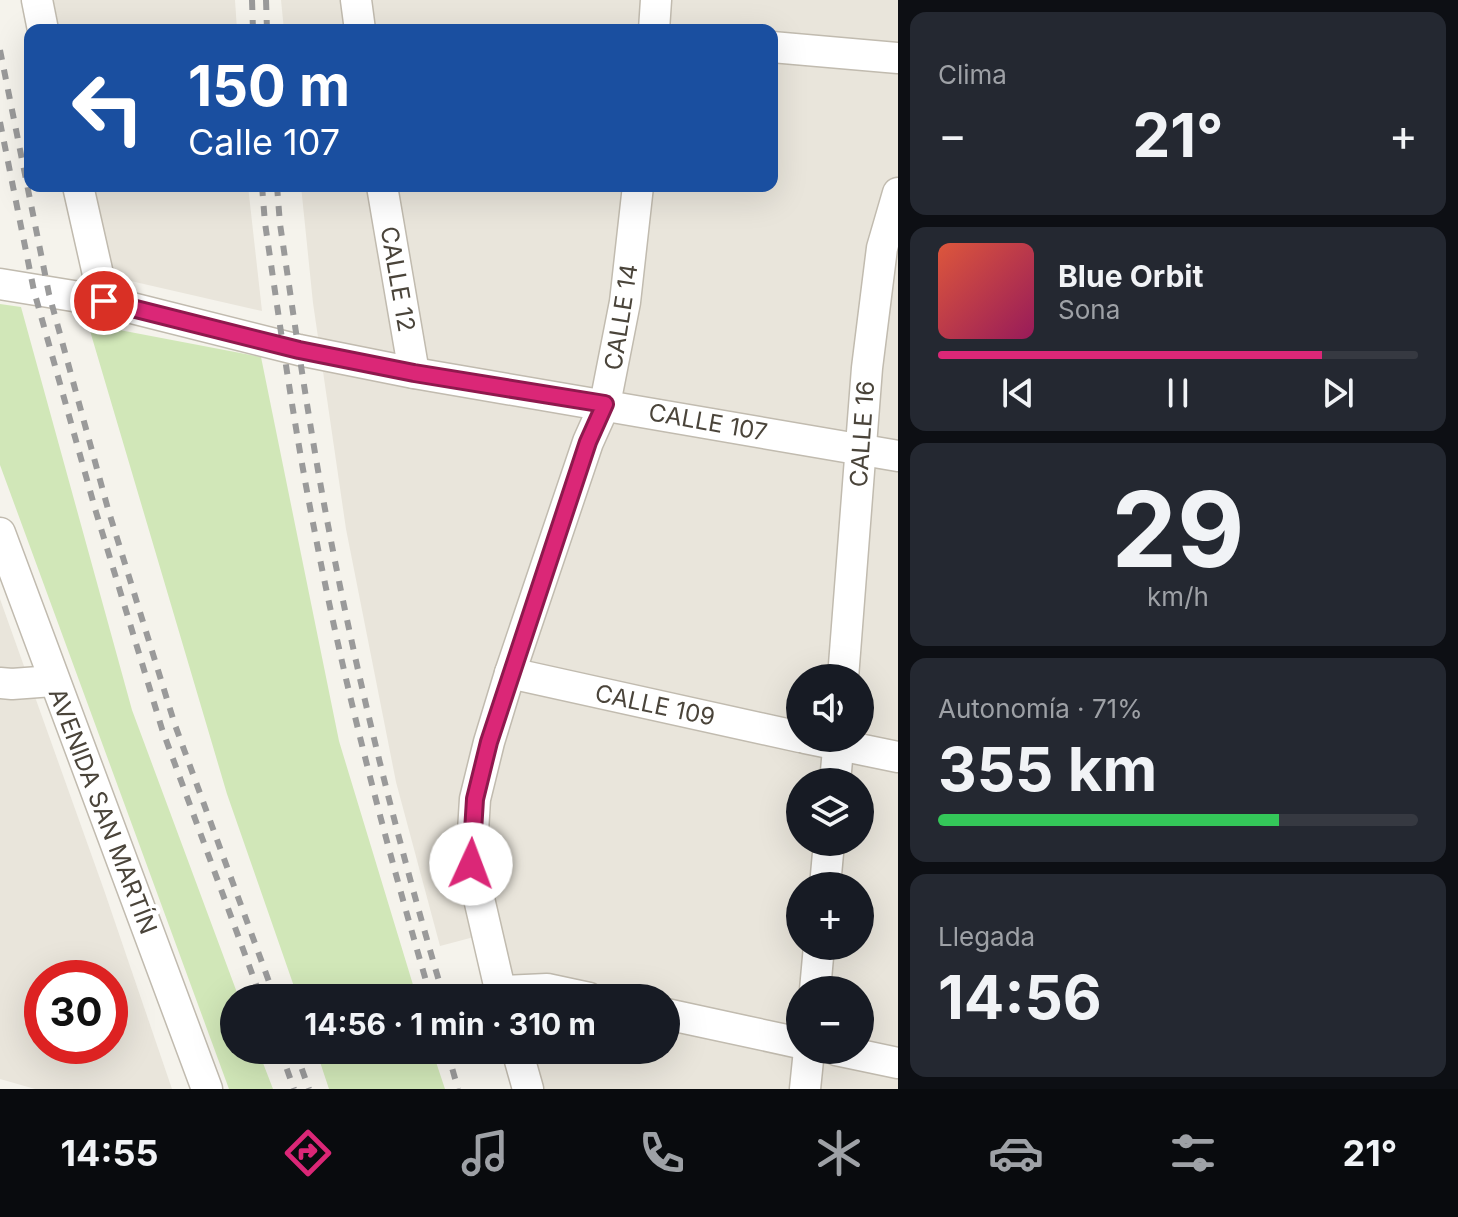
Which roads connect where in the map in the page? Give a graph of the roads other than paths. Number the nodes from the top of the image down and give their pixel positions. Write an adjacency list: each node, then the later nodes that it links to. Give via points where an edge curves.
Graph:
1 (37, 0): 4 (street)
2 (356, 0): 5 (street)
3 (656, 0): 6 (street)
4 (42, 24)
5 (359, 24)
6 (654, 24)
7 (778, 48): 8 (street)
8 (898, 58)
9 (79, 192): 14 (street)
10 (383, 192): 15 (street, CALLE 12)
11 (637, 192): 16 (street, CALLE 14, via 625,302)
12 (895, 210): 17 (street, CALLE 16, via 882,248)
13 (0, 284): 14 (street, CALLE 107)
14 (104, 301): 15 (street, CALLE 107)
15 (414, 373): 16 (street, CALLE 107)
16 (605, 404): 17 (street, CALLE 107); 21 (street, CALLE 14)
17 (861, 449): 18 (street, CALLE 107); 20 (street, CALLE 16)
18 (898, 456)
19 (0, 533): 22 (street, AVENIDA SAN MARTÍN)
20 (844, 664)
21 (510, 673): 24 (street, CALLE 109); 27 (street, CALLE 14, via 475,799 471,839 471,864)
22 (53, 681): 23 (street); 34 (street, AVENIDA SAN MARTÍN)
23 (0, 683)
24 (786, 733)
25 (874, 751): 26 (street, CALLE 109)
26 (898, 757)
27 (498, 984)
28 (680, 1017): 29 (street)
29 (786, 1040)
30 (874, 1058): 31 (street)
31 (898, 1063)
32 (521, 1064): 35 (street)
33 (808, 1064): 36 (street)
34 (207, 1089)
35 (528, 1089)
36 (805, 1089)

